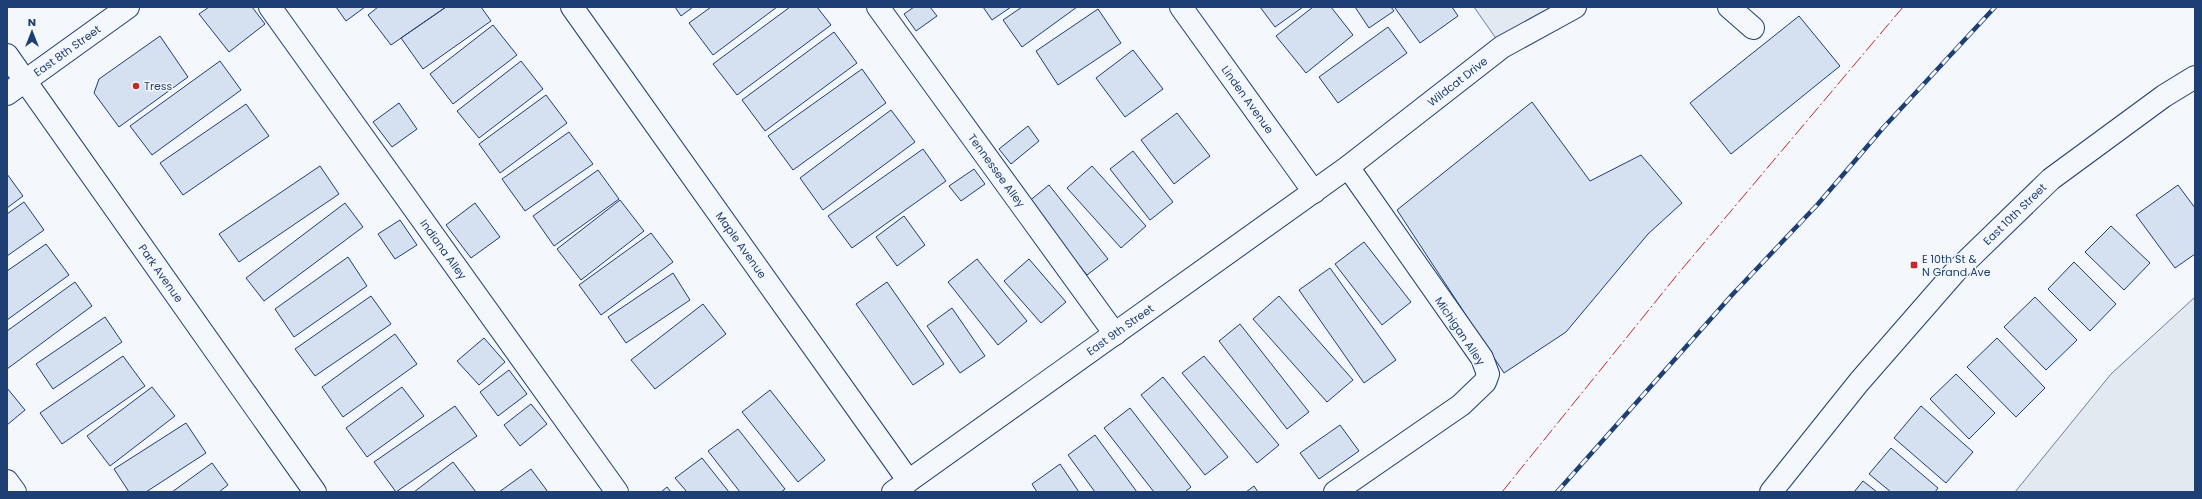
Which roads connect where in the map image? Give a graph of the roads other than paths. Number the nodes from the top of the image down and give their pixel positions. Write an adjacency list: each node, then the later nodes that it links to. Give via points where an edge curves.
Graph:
1 (128, 7): 11 (street, East 8th Street)
2 (270, 7): 20 (street, Indiana Alley)
3 (572, 7): 17 (street, Maple Avenue, via 908,480)
4 (878, 7): 15 (street, Tennessee Alley)
5 (1181, 7): 14 (street, Linden Avenue)
6 (1575, 7): 13 (street, Wildcat Drive, via 1502,47)
7 (1729, 7): 8 (street)
8 (1753, 28)
9 (7, 55): 11 (street, Park Avenue)
10 (2195, 77): 22 (street, East 10th Street, via 2164,96 2051,179 1960,266 1859,382)
11 (25, 81): 12 (street, East 8th Street); 19 (street, Park Avenue)
12 (7, 94)
13 (1348, 167): 14 (street, East 9th Street); 21 (street, Michigan Alley, via 1482,358 1488,374 1485,382 1461,405)
14 (1314, 192): 15 (street, East 9th Street)
15 (1114, 334): 17 (street, East 9th Street)
16 (7, 481): 18 (street)
17 (900, 487)
18 (15, 492)
19 (315, 492)
20 (617, 492)
21 (1335, 492)
22 (1771, 492)

